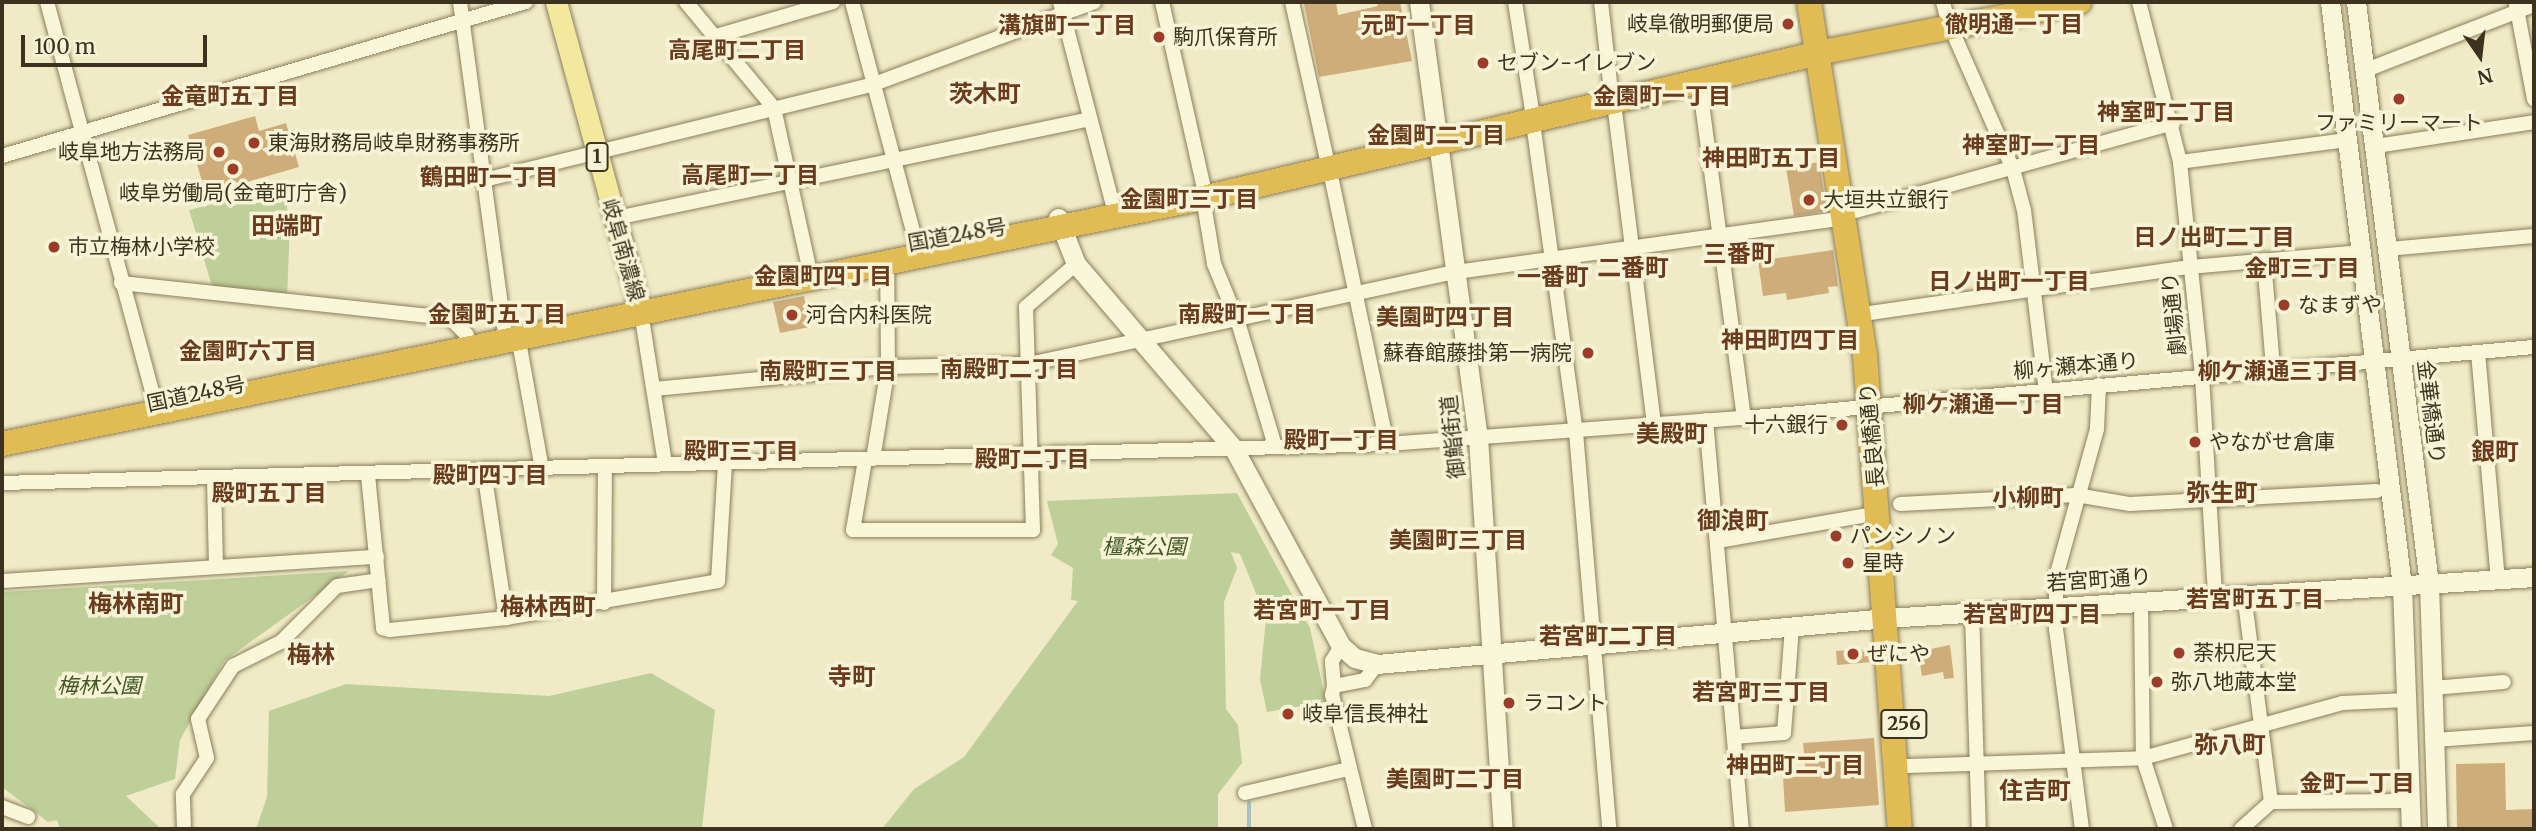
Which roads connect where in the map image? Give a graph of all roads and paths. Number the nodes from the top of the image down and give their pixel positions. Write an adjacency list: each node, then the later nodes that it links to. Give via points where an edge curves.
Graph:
1 (47, 2): 39 (street)
2 (460, 2): 26 (street)
3 (526, 2): 26 (street)
4 (556, 2): 43 (main road, 岐阜南濃線 / 1)
5 (565, 2): 43 (main road, 岐阜南濃線 / 1)
6 (686, 2): 27 (street)
7 (833, 2): 27 (street)
8 (852, 2): 31 (street)
9 (1094, 2): 24 (street)
10 (1162, 2): 51 (street)
11 (1292, 2): 47 (street)
12 (1419, 2): 40 (street, 御鮨街道)
13 (1515, 2): 35 (street)
14 (1601, 2): 32 (street)
15 (1809, 2): 28 (highway, 長良橋通り)
16 (1819, 2): 28 (highway, 長良橋通り)
17 (2008, 2): 25 (highway)
18 (2079, 2): 25 (highway)
19 (2139, 2): 38 (street, 劇場通り)
20 (2330, 2): 41 (street)
21 (2356, 2): 29 (street, 金華橋通り)
22 (2534, 5): 23 (street)
23 (2517, 6): 29 (street); 33 (street)
24 (1061, 7): 31 (street); 36 (street)
25 (1947, 15): 28 (highway); 48 (street)
26 (466, 20): 39 (street); 50 (street)
27 (716, 36): 34 (street)
28 (1822, 46): 30 (highway, 国道248号); 32 (highway, 国道248号); 53 (highway, 長良橋通り / 256)
29 (2366, 69): 42 (street, 金華橋通り)
30 (1699, 81): 32 (highway, 国道248号); 56 (street)
31 (874, 84): 34 (street); 45 (street)
32 (1613, 97): 35 (highway, 国道248号); 59 (street)
33 (2534, 99)
34 (775, 108): 43 (street); 49 (street)
35 (1532, 117): 40 (highway, 国道248号); 62 (street)
36 (1090, 119): 45 (street); 52 (street)
37 (2534, 122): 42 (street)
38 (2173, 123): 46 (street, 劇場通り); 48 (street)
39 (83, 132): 44 (street); 69 (street)
40 (1438, 139): 47 (highway, 国道248号); 68 (street, 御鮨街道)
41 (2348, 140): 46 (street); 61 (street)
42 (2376, 145): 60 (street, 金華橋通り)
43 (599, 151): 50 (street); 54 (main road, 岐阜南濃線 / 1); 72 (main road, 岐阜南濃線 / 1)
44 (2, 156)
45 (893, 157): 49 (street); 58 (street)
46 (2180, 162): 67 (street, 劇場通り)
47 (1329, 165): 51 (highway, 国道248号); 71 (street)
48 (2013, 169): 53 (street); 70 (street)
49 (790, 179): 54 (street); 65 (street)
50 (484, 180): 75 (street)
51 (1203, 194): 52 (highway, 国道248号); 55 (highway, 国道248号); 74 (street, via 1214,264)
52 (1113, 206): 55 (highway, 国道248号)
53 (1851, 215): 56 (street); 73 (highway, 長良橋通り / 256); 90 (highway, 長良橋通り / 256)
54 (621, 216): 72 (main road, 岐阜南濃線 / 1)
55 (1059, 223): 58 (highway, 国道248号); 64 (highway, 国道248号); 66 (street)
56 (1720, 236): 59 (street); 91 (street)
57 (2534, 236): 60 (street)
58 (916, 242): 65 (highway, 国道248号)
59 (1633, 248): 62 (street); 93 (street)
60 (2388, 249): 80 (street, 金華橋通り)
61 (2360, 252): 63 (street); 81 (street)
62 (1551, 259): 68 (street); 94 (street)
63 (2264, 260): 67 (street); 84 (street)
64 (887, 261): 72 (highway, 国道248号); 83 (street)
65 (808, 262): 72 (highway, 国道248号)
66 (1076, 264): 77 (street); 82 (street, via 1027,307)
67 (2190, 267): 70 (street); 85 (street, 劇場通り)
68 (1456, 272): 71 (street); 96 (street, 御鮨街道)
69 (121, 283): 76 (street, via 450,318); 89 (street)
70 (2036, 288): 73 (street); 88 (street)
71 (1356, 295): 74 (street); 98 (street)
72 (639, 304): 75 (highway, 国道248号); 87 (street)
73 (1870, 313): 90 (highway, 長良橋通り / 256)
74 (1238, 321): 77 (street); 99 (street)
75 (511, 332): 76 (highway, 国道248号); 97 (highway, 国道248号); 106 (street)
76 (467, 335): 89 (highway, 国道248号)
77 (1143, 343): 82 (street); 100 (street)
78 (2534, 347): 79 (street, 柳ヶ瀬本通り)
79 (2478, 352): 80 (street, 柳ヶ瀬本通り); 120 (street)
80 (2401, 357): 81 (street, 柳ヶ瀬本通り); 122 (street, 金華橋通り)
81 (2375, 360): 84 (street, 柳ヶ瀬本通り); 123 (street)
82 (1029, 364): 83 (street); 101 (street)
83 (888, 367): 87 (street); 102 (street)
84 (2273, 368): 85 (street, 柳ヶ瀬本通り)
85 (2202, 376): 86 (street, 柳ヶ瀬本通り); 113 (street, 劇場通り)
86 (2099, 385): 88 (street, 柳ヶ瀬本通り); 112 (street, via 2097,429)
87 (654, 389): 103 (street)
88 (2046, 391): 90 (street, 柳ヶ瀬本通り)
89 (155, 403): 95 (highway, 国道248号)
90 (1876, 405): 91 (street, 柳ヶ瀬本通り); 114 (highway, 長良橋通り / 256); 131 (highway, 長良橋通り / 256)
91 (1745, 418): 92 (street, 柳ヶ瀬本通り)
92 (1706, 420): 93 (street, 柳ヶ瀬本通り); 115 (street)
93 (1654, 424): 94 (street, 柳ヶ瀬本通り)
94 (1576, 432): 96 (street, 柳ヶ瀬本通り); 134 (street)
95 (2, 433)
96 (1478, 437): 98 (street, 柳ヶ瀬本通り); 136 (street, 御鮨街道)
97 (2, 444)
98 (1387, 444): 99 (street, 柳ヶ瀬本通り)
99 (1275, 446): 100 (street, 柳ヶ瀬本通り)
100 (1234, 449): 101 (street, 柳ヶ瀬本通り); 135 (street)
101 (1030, 455): 102 (street, 柳ヶ瀬本通り); 102 (street, via 1033,530 853,530)
102 (869, 460): 104 (street, 柳ヶ瀬本通り)
103 (666, 464): 104 (street, 柳ヶ瀬本通り); 105 (street, 柳ヶ瀬本通り)
104 (725, 464): 127 (street, via 718,581)
105 (605, 466): 106 (street, 柳ヶ瀬本通り); 127 (street)
106 (542, 469): 107 (street, 柳ヶ瀬本通り)
107 (484, 471): 108 (street, 柳ヶ瀬本通り); 130 (street)
108 (368, 475): 109 (street, 柳ヶ瀬本通り); 116 (street)
109 (214, 479): 110 (street, 柳ヶ瀬本通り); 117 (street)
110 (2, 483)
111 (2377, 491): 113 (street)
112 (2076, 495): 113 (street, via 2130,504); 114 (street); 128 (street, via 2056,578)
113 (2210, 500): 125 (street, 劇場通り)
114 (1889, 509): 115 (street); 131 (highway, 長良橋通り / 256)
115 (1719, 541): 133 (street)
116 (377, 557): 117 (street); 119 (street)
117 (216, 566): 121 (street)
118 (2534, 577): 120 (street, 若宮町通り)
119 (379, 580): 130 (street, via 383,628); 156 (street, via 337,586 281,642 233,666 198,719 207,758 183,794)
120 (2498, 580): 122 (street, 若宮町通り)
121 (2, 581)
122 (2429, 584): 123 (street, 若宮町通り); 140 (street, 金華橋通り)
123 (2402, 586): 124 (street, 若宮町通り); 141 (street)
124 (2244, 594): 125 (street, 若宮町通り); 142 (street)
125 (2216, 596): 126 (street, 若宮町通り)
126 (2141, 600): 128 (street, 若宮町通り); 146 (street)
127 (604, 603): 130 (street)
128 (2056, 606): 129 (street, 若宮町通り); 147 (street)
129 (1972, 612): 131 (street, 若宮町通り); 148 (street)
130 (506, 618)
131 (1892, 618): 132 (street, 若宮町通り); 149 (highway, 長良橋通り / 256); 161 (highway, 長良橋通り / 256)
132 (1793, 627): 133 (street, 若宮町通り); 144 (street, via 1784,733)
133 (1725, 632): 134 (street, 若宮町通り); 144 (street)
134 (1593, 643): 136 (street, 若宮町通り); 159 (street)
135 (1341, 646): 137 (street, via 1355,658); 139 (street, via 1332,661)
136 (1492, 651): 137 (street, 若宮町通り); 158 (street, 御鮨街道)
137 (1377, 664): 139 (street, via 1364,680)
138 (2504, 682): 140 (street)
139 (1334, 686): 150 (street)
140 (2432, 688): 145 (street, 金華橋通り)
141 (2407, 700): 142 (street, via 2342,703); 152 (street)
142 (2260, 726): 146 (street); 153 (street)
143 (2534, 733): 145 (street)
144 (1734, 737): 160 (street)
145 (2434, 740): 168 (street, 金華橋通り)
146 (2143, 758): 147 (street); 165 (street)
147 (2073, 760): 148 (street); 164 (street)
148 (1978, 762): 149 (street); 163 (street)
149 (1907, 766): 162 (highway, 長良橋通り / 256)
150 (1348, 769): 151 (street); 157 (street)
151 (1245, 793)
152 (2410, 801): 153 (street); 167 (street)
153 (2271, 802): 166 (street)
154 (2, 807): 155 (street)
155 (28, 817)
156 (184, 829)
157 (1364, 829)
158 (1503, 829)
159 (1609, 829)
160 (1742, 829)
161 (1900, 829)
162 (1911, 829)
163 (1979, 829)
164 (2082, 829)
165 (2166, 829)
166 (2241, 829)
167 (2411, 829)
168 (2438, 829)

